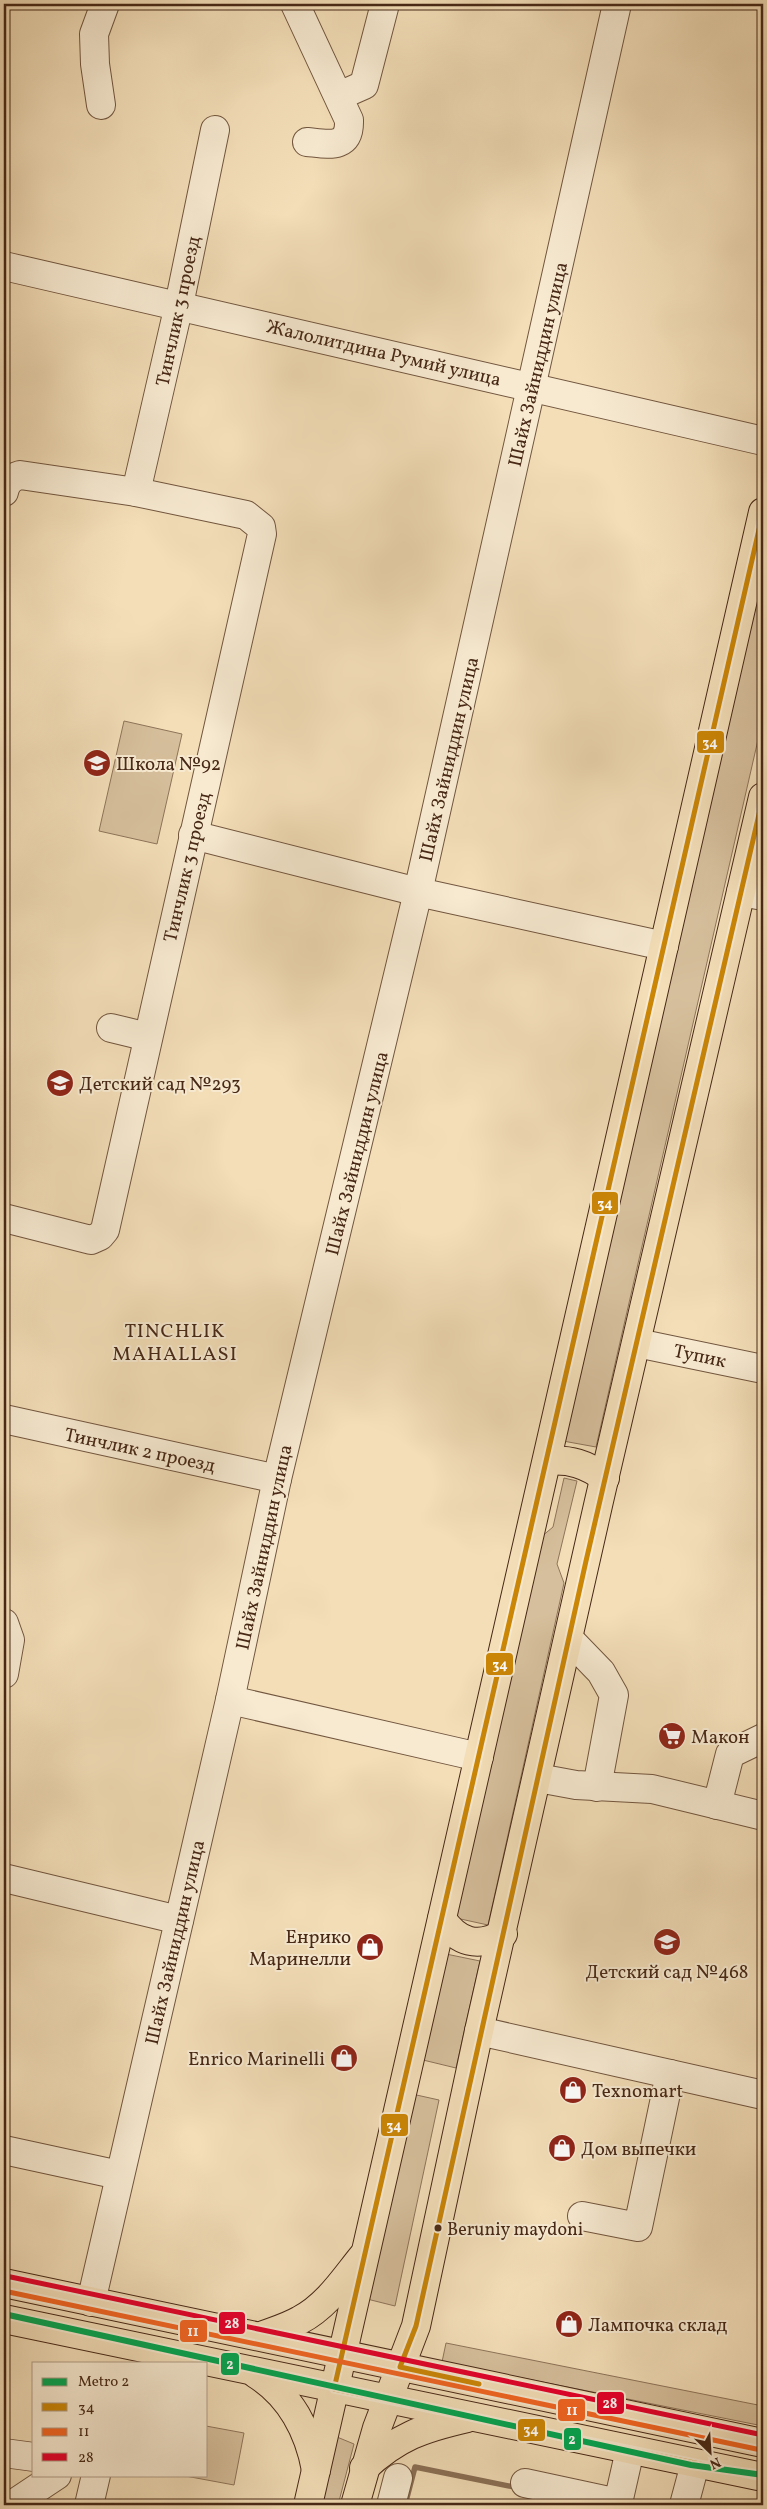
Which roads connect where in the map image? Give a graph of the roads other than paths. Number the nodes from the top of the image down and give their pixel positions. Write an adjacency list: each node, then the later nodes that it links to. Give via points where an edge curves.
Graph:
1 (105, 4): 6 (street, via 94,34 94,64)
2 (295, 4): 5 (street)
3 (385, 4): 5 (street, via 364,85)
4 (617, 4): 11 (street, Шайх Зайниддин улица)
5 (339, 96): 8 (street, via 348,120 348,133 344,139 331,145)
6 (101, 105)
7 (215, 130): 10 (street, Тинчлик 3 проезд)
8 (307, 142)
9 (4, 266): 10 (street, Жалолитдина Румий улица)
10 (179, 305): 11 (street, Жалолитдина Румий улица); 14 (street, Тинчлик 3 проезд)
11 (532, 386): 12 (street, Жалолитдина Румий улица); 18 (street, Шайх Зайниддин улица)
12 (763, 440)
13 (4, 492): 14 (street, Тинчлик 3 проезд, via 12,478 20,475)
14 (136, 492): 17 (street, Тинчлик 3 проезд, via 246,515 261,527)
15 (763, 512): 20 (main road)
16 (763, 797): 19 (main road)
17 (193, 835): 18 (street); 22 (street, Тинчлик 3 проезд)
18 (418, 892): 20 (street); 29 (street, Шайх Зайниддин улица)
19 (752, 894): 24 (main road)
20 (664, 946): 27 (main road)
21 (111, 1028): 22 (street)
22 (148, 1037): 23 (street, Тинчлик 3 проезд, via 105,1230 91,1240)
23 (4, 1218)
24 (637, 1343): 25 (street, Тупик); 28 (main road)
25 (763, 1368)
26 (4, 1419): 29 (street, Тинчлик 2 проезд)
27 (547, 1461): 28 (main road, via 574,1462 590,1467); 35 (main road)
28 (605, 1478): 31 (main road)
29 (277, 1479): 33 (street, Шайх Зайниддин улица)
30 (4, 1623): 32 (street, via 10,1640)
31 (569, 1638): 36 (main road); 37 (street, via 601,1672 614,1696)
32 (4, 1674)
33 (230, 1700): 35 (street); 42 (street, Шайх Зайниддин улица)
34 (763, 1738): 38 (street, via 730,1754)
35 (479, 1757): 41 (main road)
36 (538, 1778): 37 (street); 43 (main road)
37 (597, 1786): 38 (street, via 652,1789)
38 (717, 1805): 39 (street)
39 (763, 1816)
40 (4, 1878): 42 (street)
41 (442, 1919): 43 (main road, via 454,1934 469,1942 487,1941); 50 (main road)
42 (179, 1920): 48 (street, Шайх Зайниддин улица)
43 (503, 1934): 44 (main road)
44 (479, 2031): 45 (street); 59 (main road, via 416,2326)
45 (670, 2074): 46 (street); 49 (street, via 638,2227)
46 (763, 2095)
47 (4, 2150): 48 (street)
48 (119, 2175): 52 (street, Шайх Зайниддин улица)
49 (582, 2216)
50 (366, 2251): 54 (main road, via 333,2294 315,2310 301,2320); 56 (main road)
51 (4, 2283): 52 (main road)
52 (91, 2302): 54 (main road)
53 (4, 2319): 55 (main road)
54 (261, 2336): 56 (main road)
55 (135, 2355): 57 (main road)
56 (343, 2355): 59 (main road); 61 (main road)
57 (185, 2362)
58 (208, 2365): 60 (main road)
59 (400, 2366): 62 (main road); 64 (main road)
60 (250, 2371): 61 (main road); 70 (main road, via 277,2389 288,2402 309,2441)
61 (334, 2389): 62 (main road); 70 (main road)
62 (387, 2402): 63 (main road); 69 (main road)
63 (467, 2418): 65 (main road); 69 (main road, via 422,2429 380,2453)
64 (763, 2443)
65 (630, 2450): 68 (main road); 76 (street)
66 (4, 2452): 67 (street)
67 (32, 2457)
68 (695, 2464): 74 (main road); 82 (street)
69 (364, 2468): 80 (main road)
70 (316, 2470): 79 (main road)
71 (56, 2476): 77 (street)
72 (96, 2476): 78 (street)
73 (398, 2478): 81 (street)
74 (763, 2478)
75 (525, 2483): 76 (street)
76 (625, 2504)
77 (12, 2505)
78 (90, 2505)
79 (308, 2505)
80 (356, 2505)
81 (392, 2505)
82 (684, 2505)

